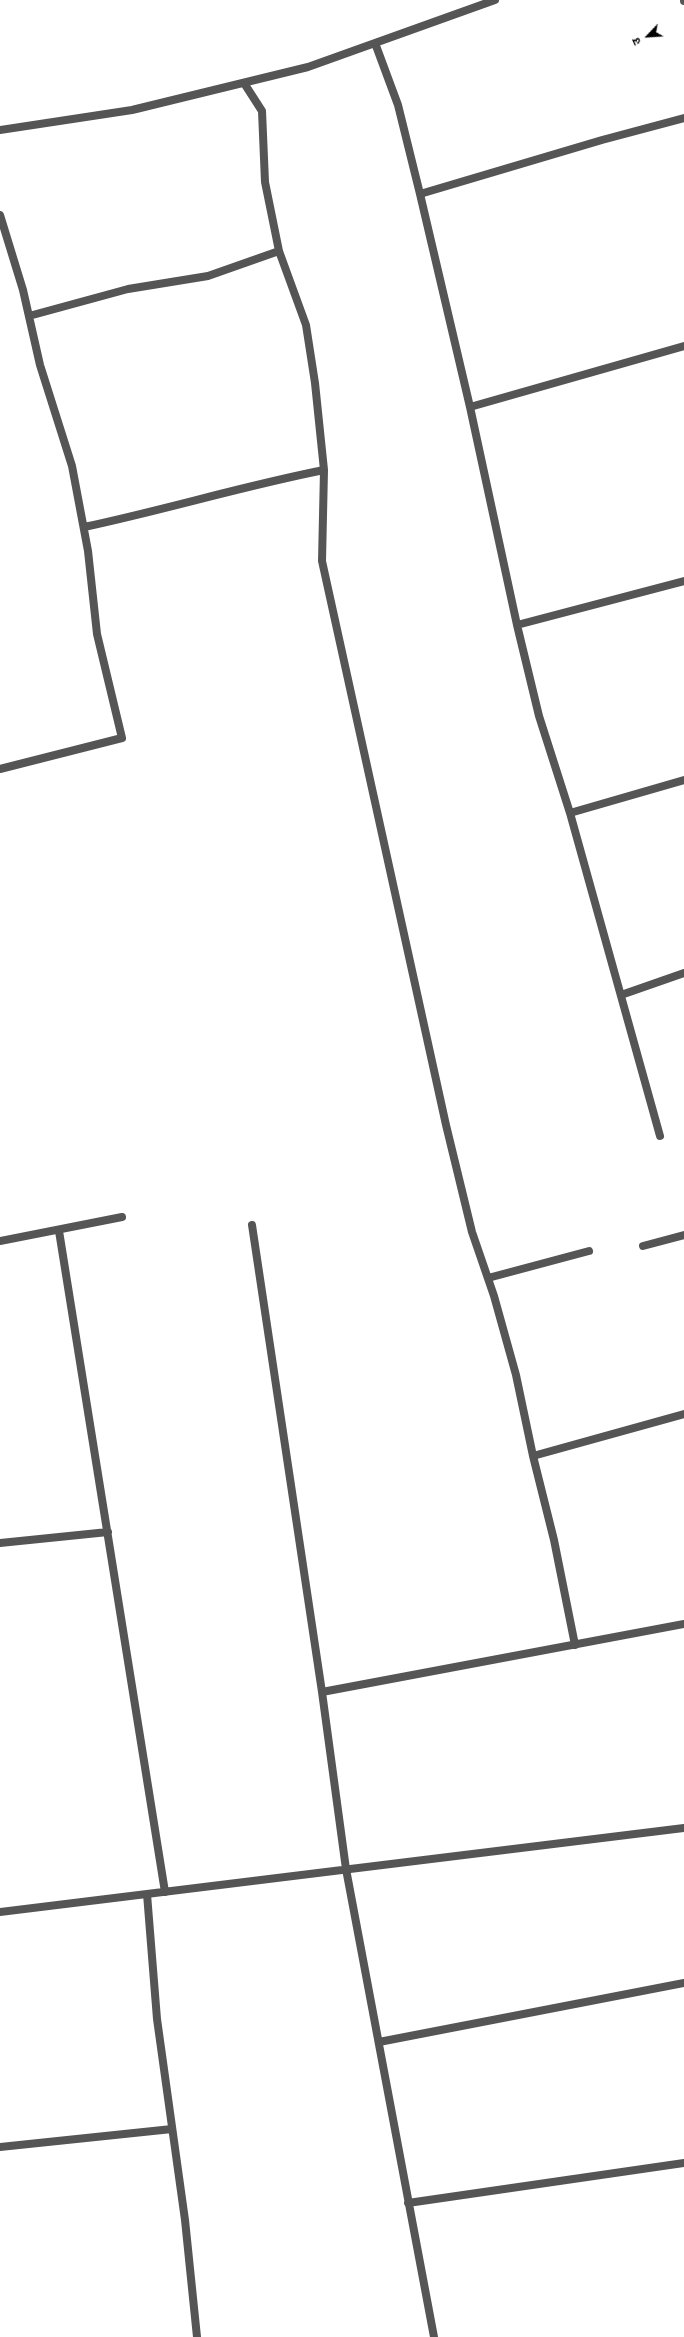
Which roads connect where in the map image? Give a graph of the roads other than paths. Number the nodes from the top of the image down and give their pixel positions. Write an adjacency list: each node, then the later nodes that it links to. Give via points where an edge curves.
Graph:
1 (495, 0): 2 (street)
2 (375, 43): 3 (street, via 308,67); 6 (street, via 398,105)
3 (244, 83): 5 (street, via 132,110); 8 (street, via 262,111 264,182)
4 (684, 118): 6 (street)
5 (0, 130)
6 (420, 194): 11 (street)
7 (0, 215): 9 (street)
8 (279, 251): 9 (street, via 208,276 128,289); 12 (street, via 306,325)
9 (29, 316): 13 (street, via 40,365 72,466)
10 (684, 346): 11 (street)
11 (470, 407): 15 (street)
12 (324, 470): 13 (street, via 270,481 152,513); 29 (street, via 322,561 446,1125 472,1232)
13 (84, 527): 16 (street, via 97,634 122,738)
14 (684, 581): 15 (street)
15 (517, 625): 18 (street, via 540,716)
16 (0, 769)
17 (684, 780): 18 (street)
18 (570, 813): 20 (street)
19 (684, 973): 20 (street)
20 (621, 994): 21 (street)
21 (660, 1136)
22 (122, 1217): 24 (street)
23 (252, 1225): 36 (street)
24 (59, 1231): 26 (street); 32 (street)
25 (684, 1235): 27 (street)
26 (0, 1240)
27 (643, 1246)
28 (589, 1252): 29 (street)
29 (488, 1278): 31 (street, via 516,1375)
30 (684, 1414): 31 (street)
31 (533, 1456): 35 (street, via 554,1540)
32 (108, 1532): 33 (street); 39 (street)
33 (0, 1543)
34 (684, 1624): 35 (street)
35 (575, 1645): 36 (street)
36 (322, 1692): 38 (street)
37 (684, 1828): 38 (street)
38 (346, 1870): 39 (street); 43 (street)
39 (166, 1892): 40 (street)
40 (147, 1894): 41 (street); 44 (street, via 158,2019)
41 (0, 1912)
42 (684, 1983): 43 (street)
43 (379, 2042): 47 (street)
44 (172, 2129): 45 (street); 48 (street, via 185,2220)
45 (0, 2147)
46 (684, 2163): 47 (street)
47 (408, 2203): 49 (street)
48 (197, 2337)
49 (434, 2337)

